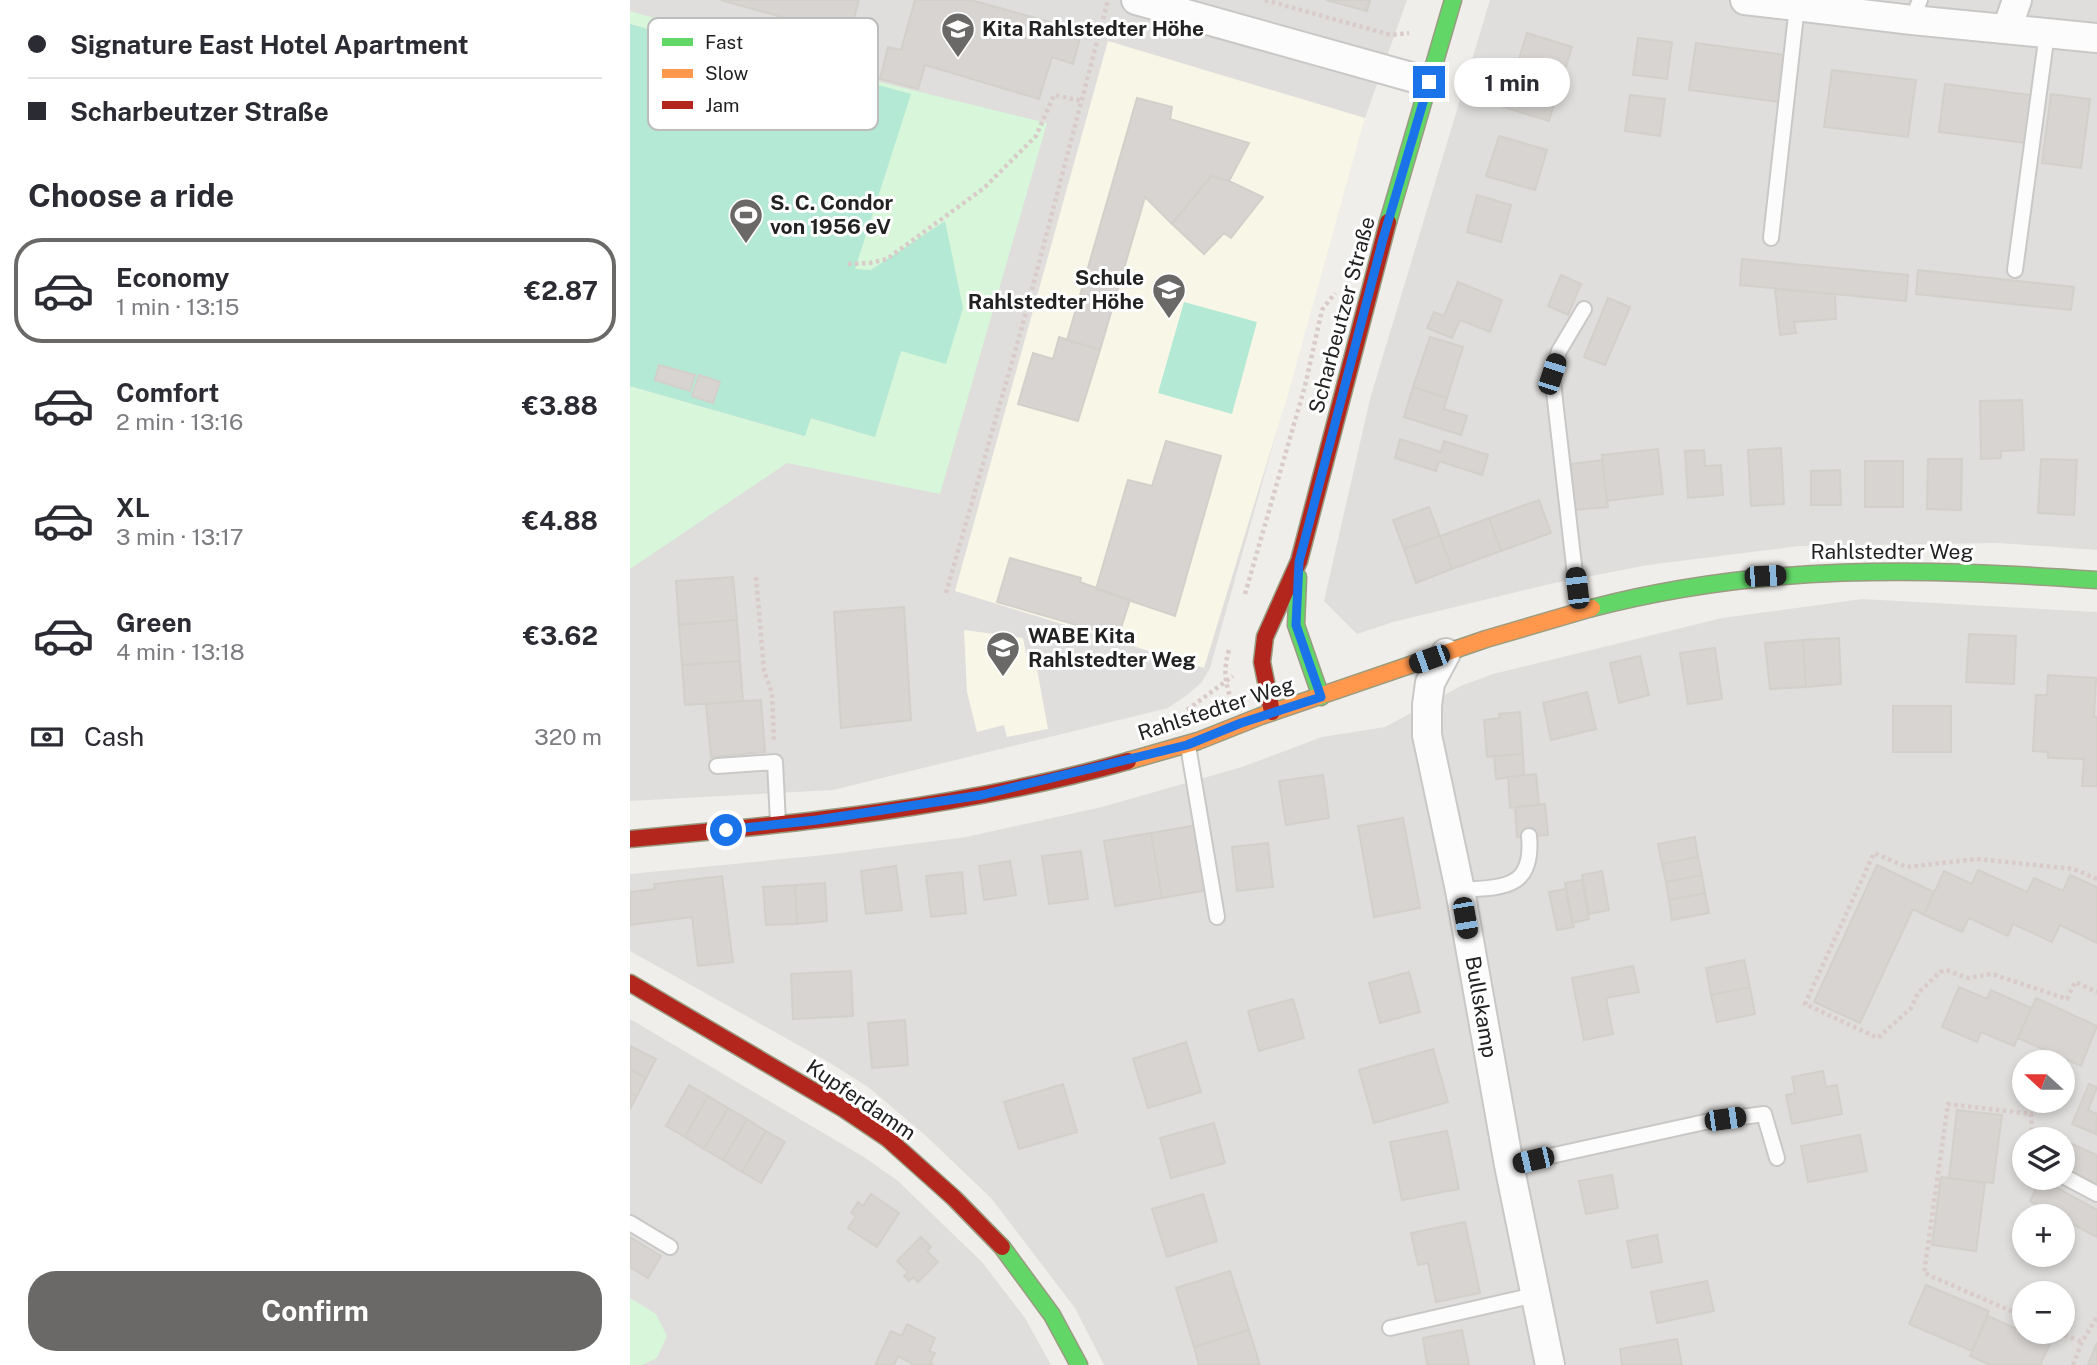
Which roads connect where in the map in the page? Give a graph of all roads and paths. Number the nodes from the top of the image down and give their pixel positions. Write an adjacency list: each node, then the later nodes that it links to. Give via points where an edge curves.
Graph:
1 (1108, 0): 14 (path)
2 (1265, 0): 10 (path, via 1391,34)
3 (1453, 0): 13 (main road, Scharbeutzer Straße)
4 (1745, 0): 7 (street)
5 (2017, 0): 9 (street)
6 (1141, 1): 13 (street)
7 (1797, 6): 8 (street); 15 (lane)
8 (1916, 10): 9 (street)
9 (2007, 29): 11 (street)
10 (1409, 33)
11 (2047, 33): 12 (street); 17 (lane)
12 (2097, 38)
13 (1429, 82): 20 (main road, Scharbeutzer Straße)
14 (1082, 101): 16 (path, via 1055,95 1036,136 984,188 887,259); 23 (path)
15 (1771, 238)
16 (848, 264)
17 (2015, 270)
18 (1584, 309): 25 (lane, via 1559,351 1552,374)
19 (1322, 310): 24 (path)
20 (1299, 562): 31 (main road, Scharbeutzer Straße, via 1296,625); 32 (main road, Scharbeutzer Straße, via 1265,637 1262,662)
21 (756, 577): 35 (path, via 764,671 772,693)
22 (2097, 580): 25 (main road, Rahlstedter Weg, via 1973,572 1845,571 1706,584)
23 (946, 593)
24 (1244, 598)
25 (1579, 610): 27 (main road, Rahlstedter Weg)
26 (1233, 638): 29 (path)
27 (1446, 653): 31 (main road, Rahlstedter Weg); 41 (street, Bullskamp, via 1430,683 1427,734)
28 (1235, 674): 29 (path)
29 (1225, 681): 30 (path); 33 (path)
30 (1229, 692)
31 (1321, 697): 32 (main road, Rahlstedter Weg)
32 (1272, 712): 34 (main road, Rahlstedter Weg)
33 (1177, 714)
34 (1187, 745): 37 (main road, Rahlstedter Weg, via 982,795); 42 (lane)
35 (775, 762): 36 (lane); 37 (lane)
36 (717, 766)
37 (779, 825): 39 (main road, Rahlstedter Weg)
38 (1530, 836): 41 (lane, via 1531,854 1513,884)
39 (630, 839)
40 (2097, 879): 44 (path, via 2074,869 1977,859 1907,867 1874,853 1805,1004 1878,1038 1945,970 1968,978 1992,974 2067,999 2075,982)
41 (1460, 890): 47 (street, Bullskamp)
42 (1217, 918)
43 (630, 983): 58 (main road, Kupferdamm, via 887,1138 1004,1250 1052,1315)
44 (2097, 992)
45 (2032, 1127): 53 (path, via 2031,1114 1948,1104 1924,1273)
46 (1777, 1158): 47 (lane, via 1763,1114)
47 (1510, 1165): 52 (street, Bullskamp)
48 (2075, 1183): 49 (lane)
49 (2097, 1194)
50 (630, 1223): 51 (lane)
51 (670, 1247)
52 (1535, 1295): 55 (lane); 59 (street, Bullskamp)
53 (2012, 1311)
54 (2097, 1317): 57 (path)
55 (1390, 1328)
56 (2075, 1339): 57 (path)
57 (2082, 1342): 60 (path)
58 (1079, 1365)
59 (1550, 1365)
60 (2073, 1365)

